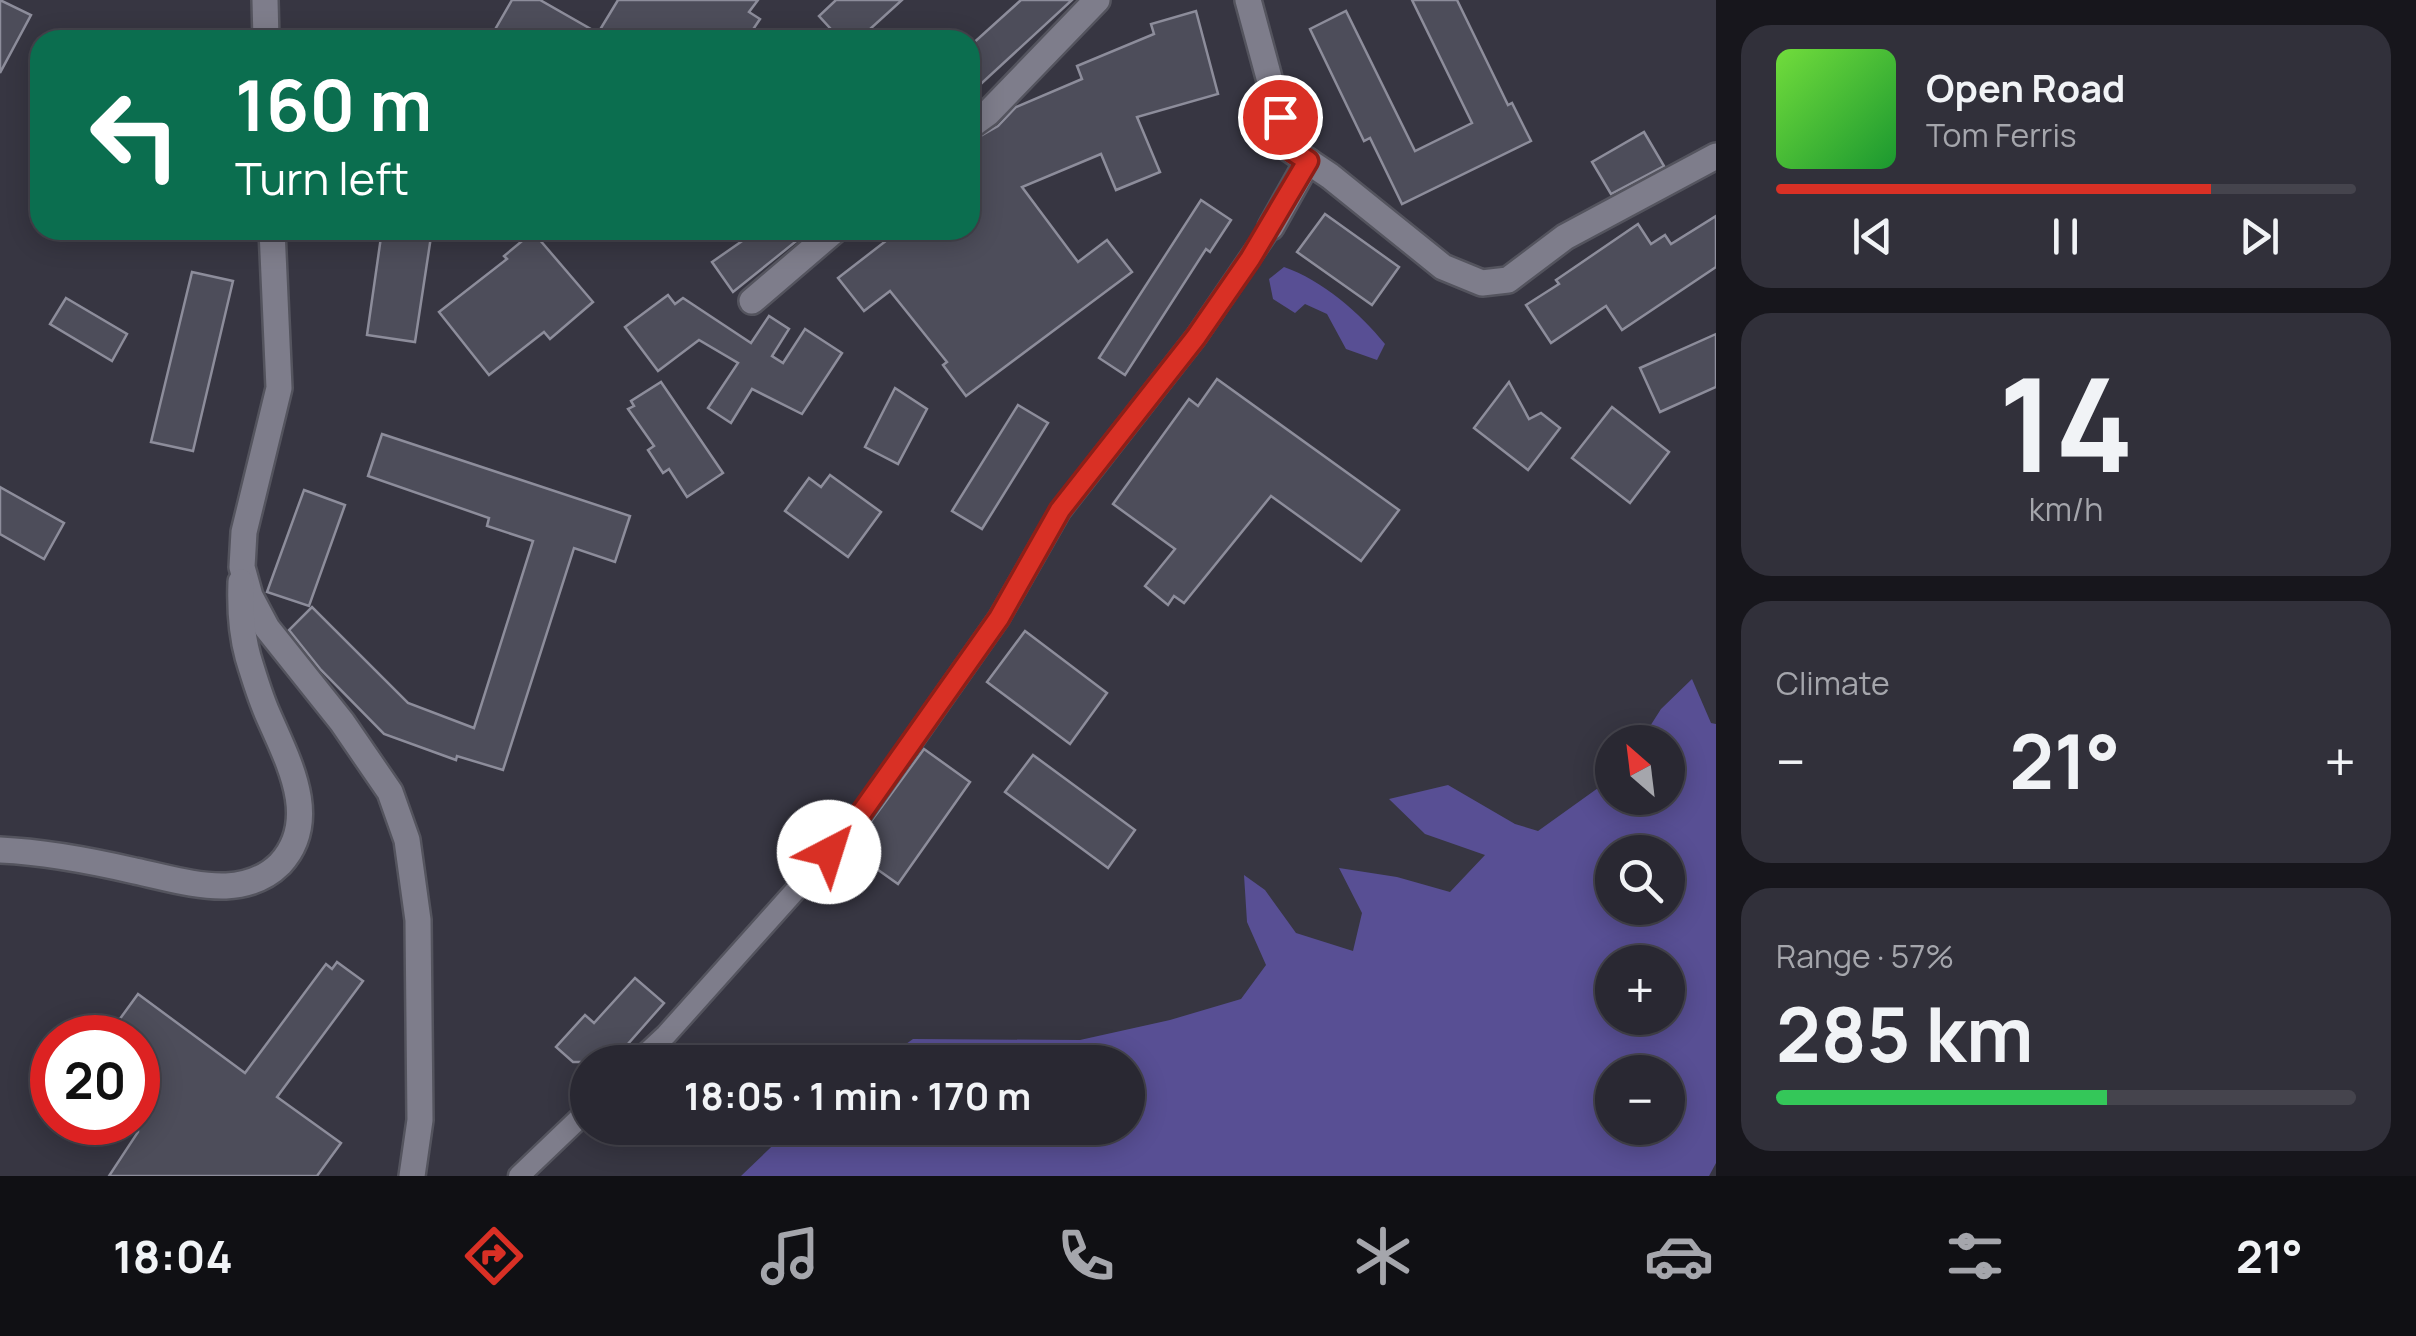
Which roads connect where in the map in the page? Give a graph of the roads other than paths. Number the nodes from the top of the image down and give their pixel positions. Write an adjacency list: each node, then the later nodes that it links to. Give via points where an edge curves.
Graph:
1 (265, 0): 4 (street)
2 (1097, 0): 5 (street)
3 (1248, 0): 7 (street, via 1288,148)
4 (266, 30)
5 (980, 119)
6 (1716, 156): 7 (street, via 1564,237 1508,280 1482,283 1444,267)
7 (1308, 161): 8 (street)
8 (1271, 227): 14 (lane, via 1196,337 1060,510 999,618 852,826)
9 (273, 240): 12 (street, via 280,388 244,532)
10 (823, 240): 11 (street)
11 (752, 300)
12 (242, 567): 13 (street, via 240,621 248,655 299,794 298,833 286,858 267,877 227,886); 16 (street, via 267,628 390,792 406,840 418,920 420,1120)
13 (0, 850)
14 (655, 1045)
15 (570, 1127): 17 (lane)
16 (412, 1176)
17 (519, 1176)

